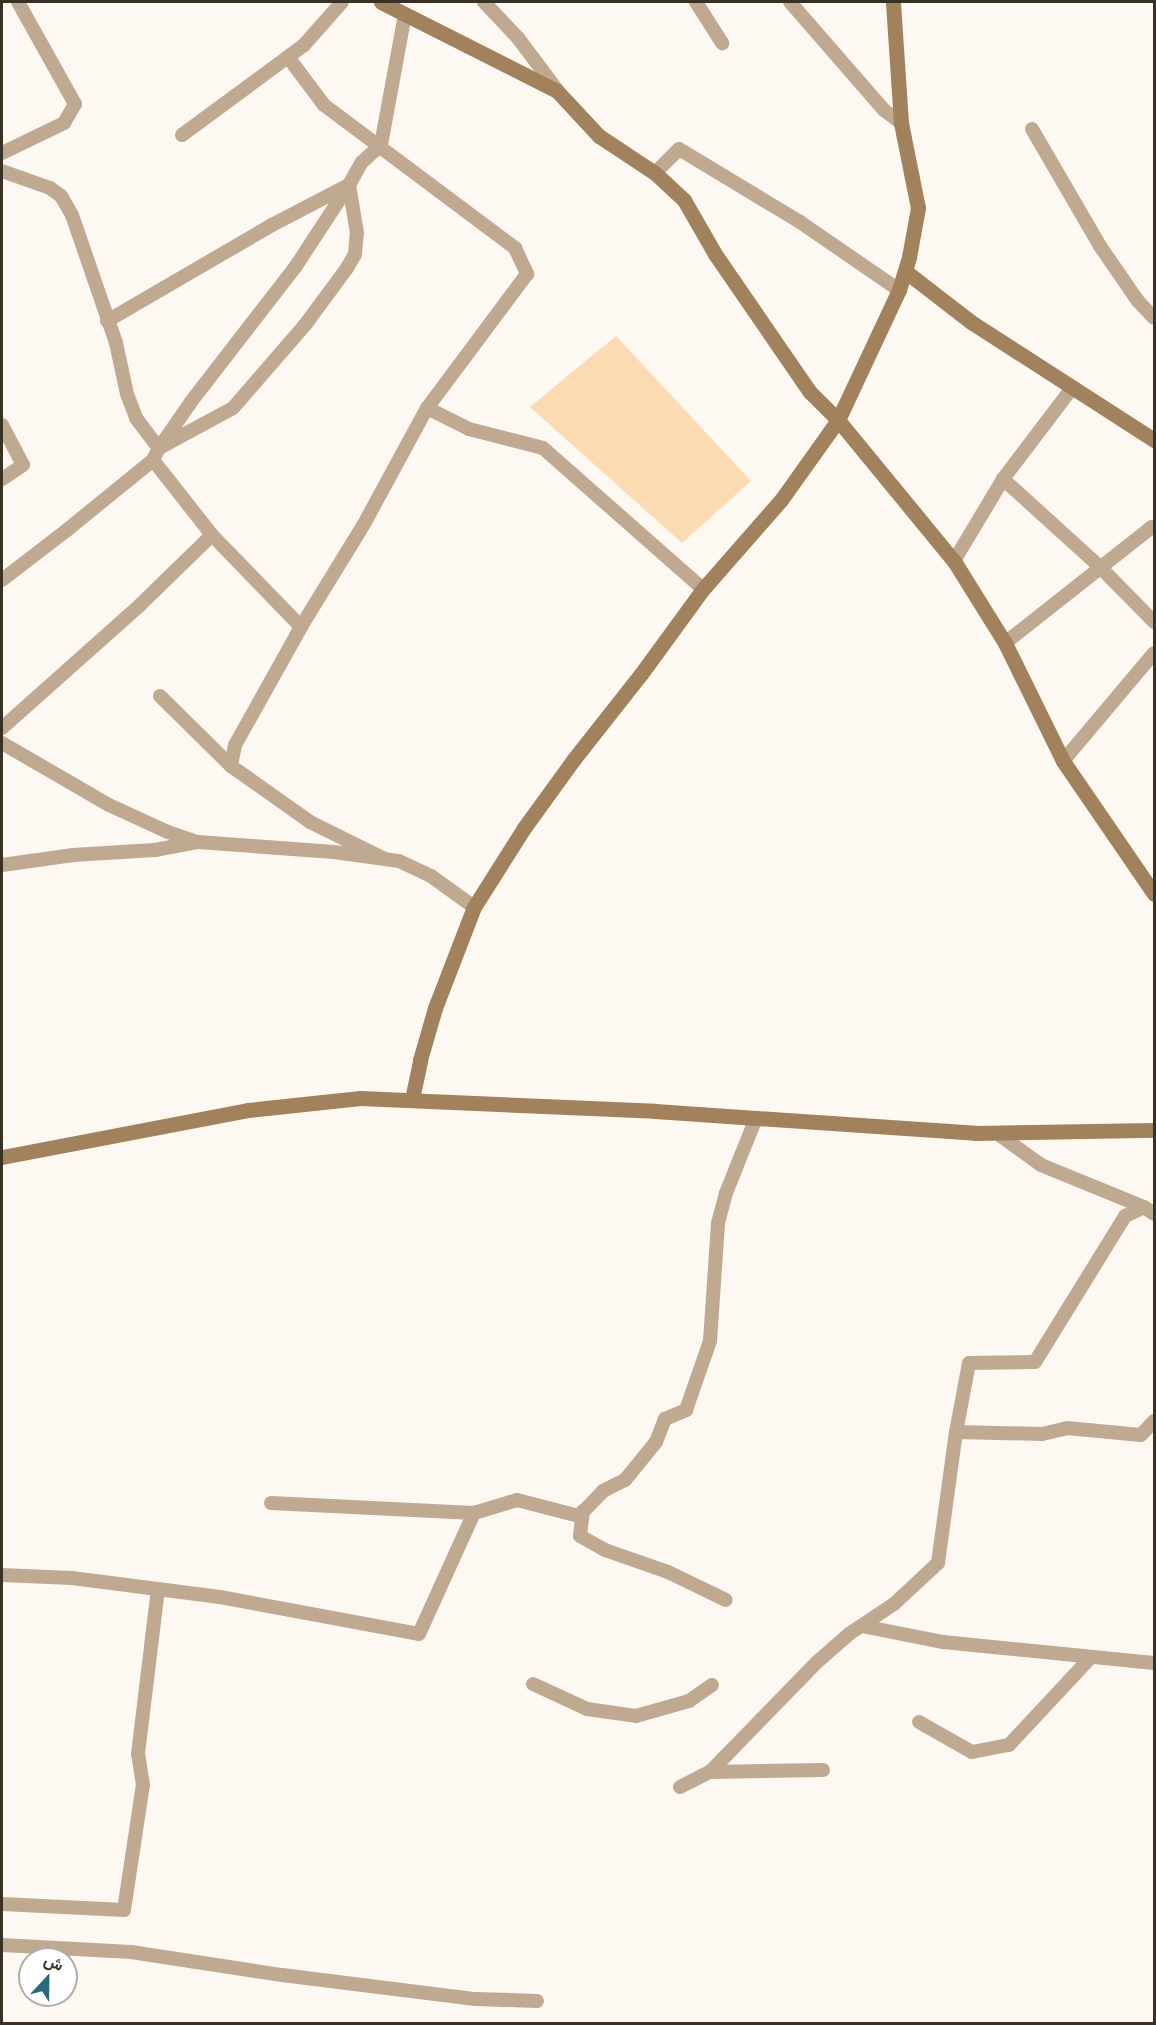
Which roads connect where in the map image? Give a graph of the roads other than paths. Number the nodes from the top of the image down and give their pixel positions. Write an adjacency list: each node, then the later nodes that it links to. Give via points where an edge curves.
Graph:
1 (18, 2): 16 (street, via 75,104 64,123)
2 (342, 2): 10 (street, via 304,45)
3 (381, 2): 8 (main road)
4 (484, 2): 11 (street, via 518,38)
5 (696, 2): 9 (street)
6 (790, 2): 12 (street, via 884,110)
7 (893, 2): 12 (main road)
8 (405, 14): 11 (main road); 15 (street)
9 (722, 43)
10 (288, 57): 14 (street); 15 (street, via 324,105)
11 (557, 91): 18 (main road, via 599,136)
12 (901, 123): 20 (main road, via 918,208)
13 (1032, 129): 22 (street, via 1100,246 1138,301)
14 (182, 135)
15 (381, 145): 19 (street, via 362,162); 25 (street, via 515,248 527,274)
16 (2, 153)
17 (2, 171): 23 (street, via 29,179 61,196 82,241)
18 (655, 173): 21 (street, via 679,149 800,222); 26 (main road, via 684,200 715,254 784,356 810,392)
19 (349, 185): 23 (street); 29 (street, via 296,266); 29 (street, via 357,233 355,254 347,268 305,325 233,408)
20 (905, 271): 21 (main road); 24 (main road, via 970,322)
21 (899, 290): 26 (main road)
22 (1155, 318)
23 (107, 321): 29 (street, via 127,394)
24 (1072, 388): 28 (main road); 31 (street)
25 (427, 408): 37 (street, via 469,429 543,448); 39 (street, via 364,524)
26 (838, 420): 34 (main road); 37 (main road, via 781,500)
27 (2, 425): 30 (street, via 23,465)
28 (1155, 440)
29 (156, 454): 33 (street); 36 (street, via 67,531)
30 (2, 479)
31 (1003, 479): 34 (street); 35 (street)
32 (1155, 528): 35 (street)
33 (212, 535): 39 (street); 43 (street)
34 (954, 561): 40 (main road)
35 (1101, 568): 38 (street); 40 (street)
36 (2, 579)
37 (704, 589): 51 (main road, via 524,828)
38 (1155, 622)
39 (301, 627): 46 (street, via 235,745)
40 (1005, 643): 45 (main road)
41 (1155, 653): 45 (street)
42 (160, 696): 46 (street)
43 (2, 728)
44 (2, 743): 47 (street, via 109,805)
45 (1063, 761): 50 (main road)
46 (231, 766): 48 (street, via 310,822)
47 (198, 842): 48 (street); 49 (street)
48 (385, 859): 51 (street, via 431,876)
49 (2, 865)
50 (1155, 894)
51 (474, 907): 52 (main road, via 435,1008)
52 (412, 1099): 53 (main road); 56 (main road, via 360,1098 248,1110)
53 (756, 1118): 55 (main road); 61 (street, via 718,1223 710,1341 686,1410 665,1419 656,1442 625,1480 603,1491)
54 (1155, 1130): 55 (main road)
55 (997, 1133): 57 (street, via 1041,1165)
56 (2, 1157)
57 (1149, 1211): 59 (street, via 1125,1216 1035,1362 969,1363)
58 (1155, 1421): 59 (street, via 1142,1435 1067,1428 1042,1434)
59 (956, 1432): 66 (street, via 938,1563 894,1604)
60 (271, 1503): 62 (street)
61 (583, 1511): 62 (street, via 579,1516 517,1500); 65 (street, via 580,1536)
62 (474, 1513): 64 (street, via 418,1634)
63 (2, 1575): 64 (street, via 72,1578)
64 (158, 1589): 75 (street, via 138,1754 143,1785 124,1910)
65 (726, 1600)
66 (862, 1626): 67 (street, via 944,1642); 73 (street, via 816,1663)
67 (1091, 1657): 68 (street); 71 (street, via 1009,1745 972,1752)
68 (1155, 1663)
69 (533, 1684): 70 (street, via 587,1709 636,1716 689,1701)
70 (712, 1685)
71 (918, 1722)
72 (823, 1770): 73 (street)
73 (710, 1772): 74 (street)
74 (680, 1787)
75 (2, 1904)
76 (2, 1946): 77 (street, via 131,1952 476,1999)
77 (537, 2001)

